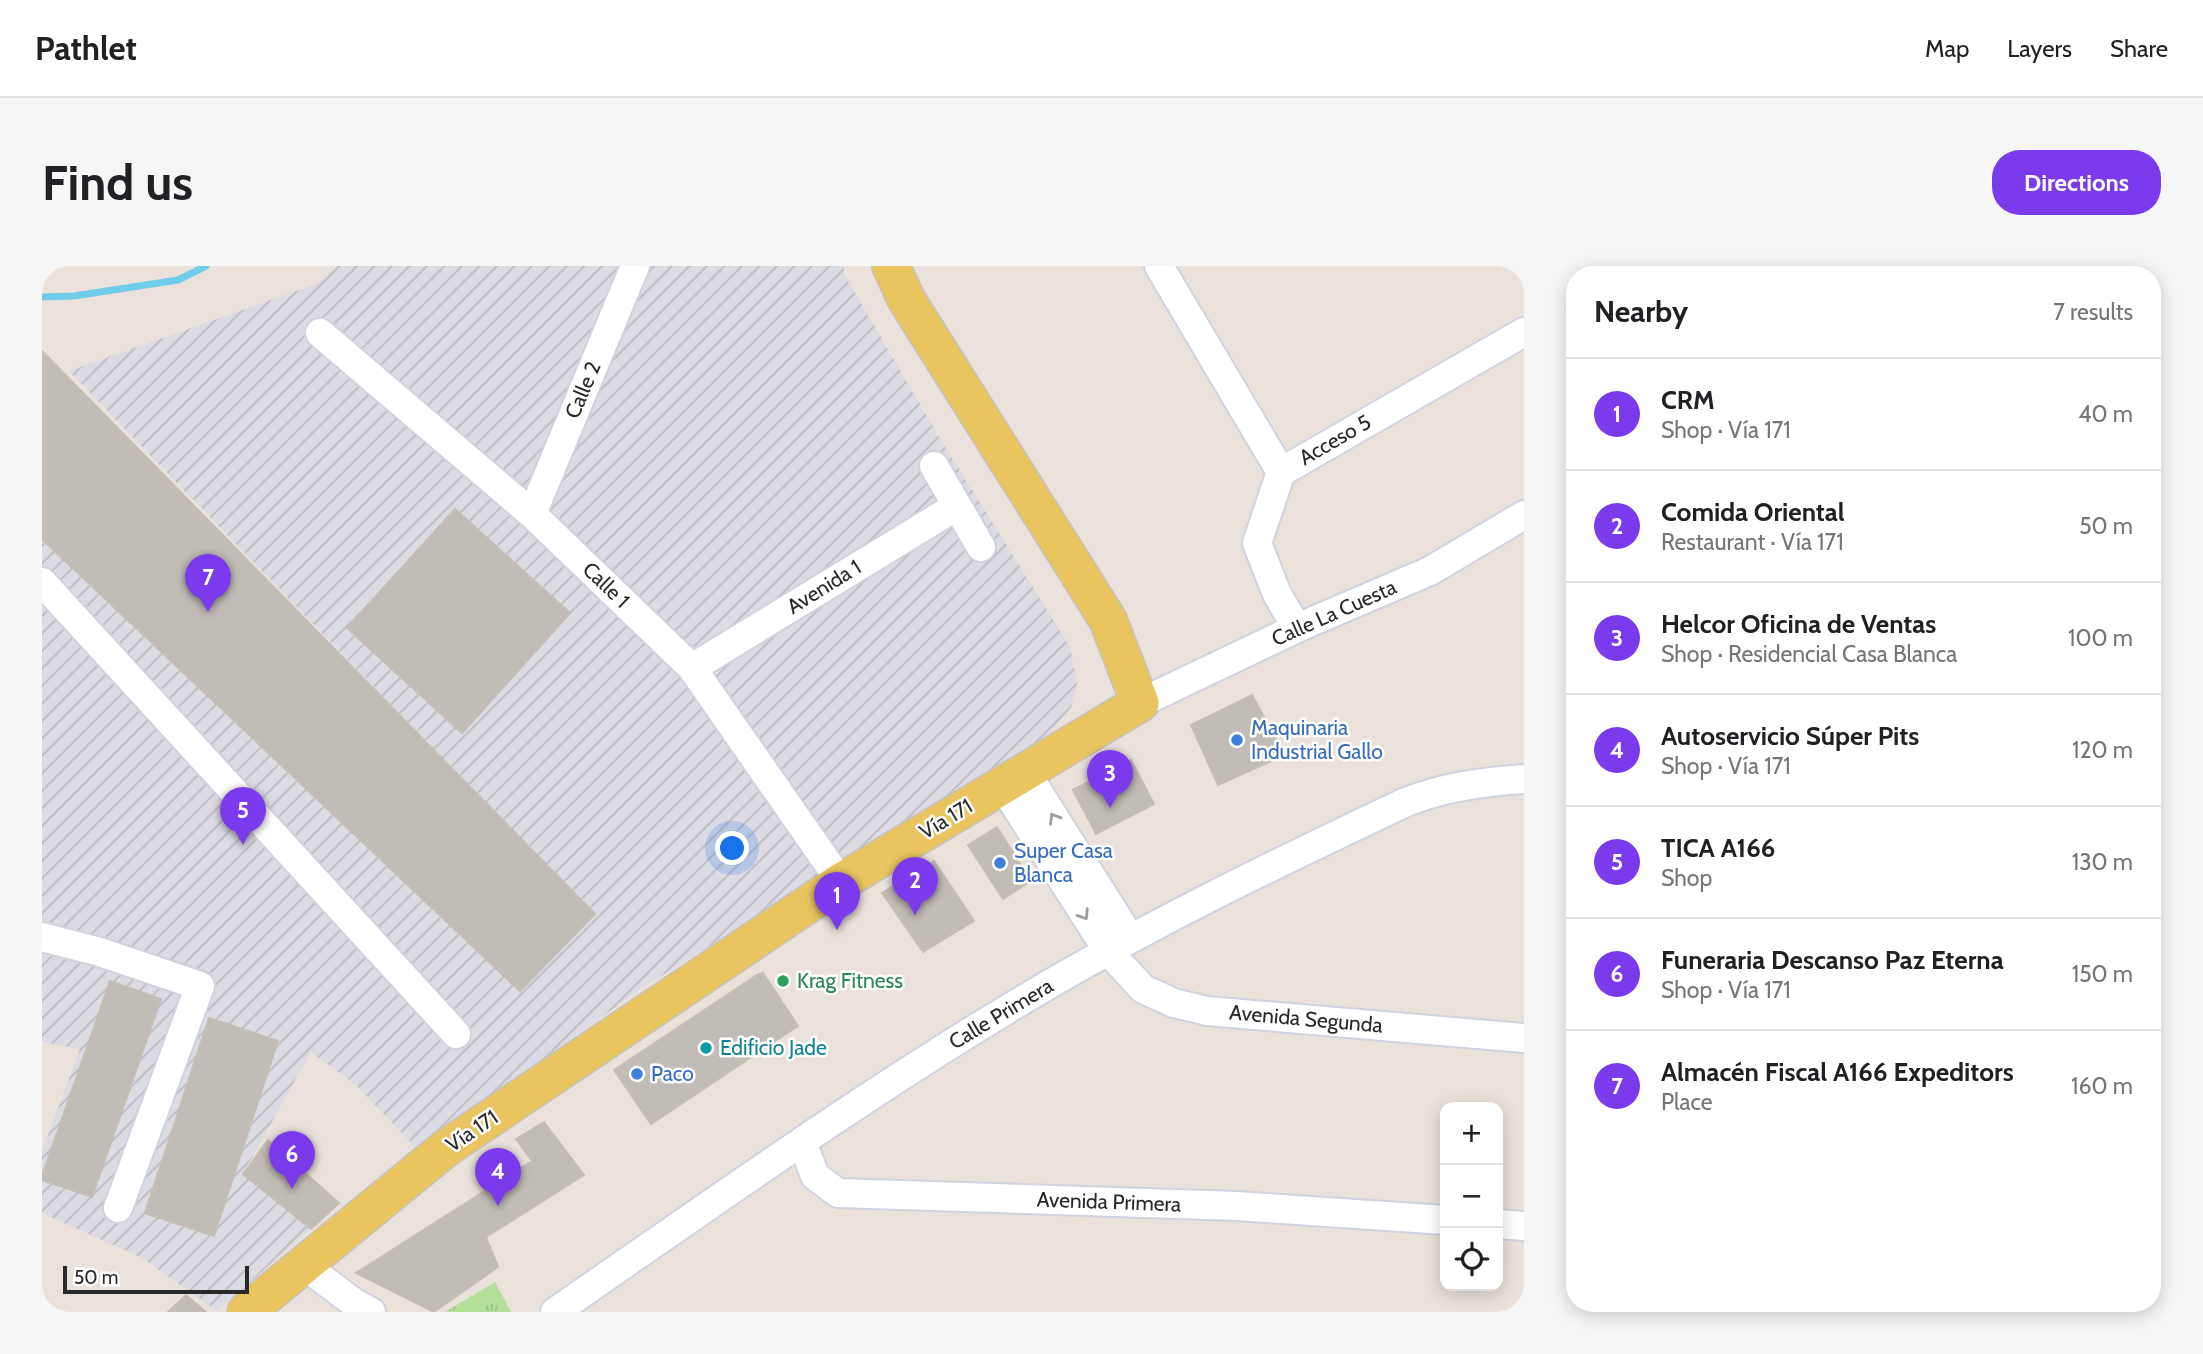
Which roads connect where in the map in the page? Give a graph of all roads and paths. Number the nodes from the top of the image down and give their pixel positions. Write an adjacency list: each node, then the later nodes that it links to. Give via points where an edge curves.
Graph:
1 (635, 266): 9 (street, Calle 2)
2 (891, 266): 15 (main road, via 906,299 1108,620)
3 (1159, 266): 7 (street, Acceso 5)
4 (1524, 332): 7 (street, Acceso 5)
5 (320, 333): 9 (street, Calle 1)
6 (933, 466): 8 (street)
7 (1281, 472): 13 (street, via 1257,543 1277,594)
8 (957, 506): 11 (street); 14 (street, Avenida 1)
9 (532, 514): 14 (street, Calle 1)
10 (1524, 515): 13 (street, Calle La Cuesta, via 1430,570)
11 (981, 547)
12 (42, 582): 21 (street)
13 (1297, 628): 15 (street, Calle La Cuesta)
14 (692, 668): 18 (street, Calle 1)
15 (1140, 703): 16 (main road, Vía 171)
16 (1014, 778): 18 (main road, Vía 171); 20 (street, Avenida Segunda)
17 (1524, 779): 20 (street, Calle Primera, via 1482,782 1406,802 1203,898)
18 (841, 882): 28 (main road, Vía 171, via 446,1148)
19 (42, 937): 24 (street, via 200,986)
20 (1119, 945): 22 (street, Avenida Segunda, via 1143,989 1207,1011); 23 (street, Calle Primera, via 1017,1003)
21 (456, 1034)
22 (1524, 1038)
23 (802, 1142): 25 (street, Avenida Primera, via 815,1176 838,1193 1237,1206); 31 (street, Calle Primera)
24 (118, 1208)
25 (1440, 1220)
26 (1503, 1224): 27 (street)
27 (1524, 1226)
28 (305, 1266): 29 (main road, Vía 171); 30 (street)
29 (246, 1312)
30 (371, 1312)
31 (555, 1312)

